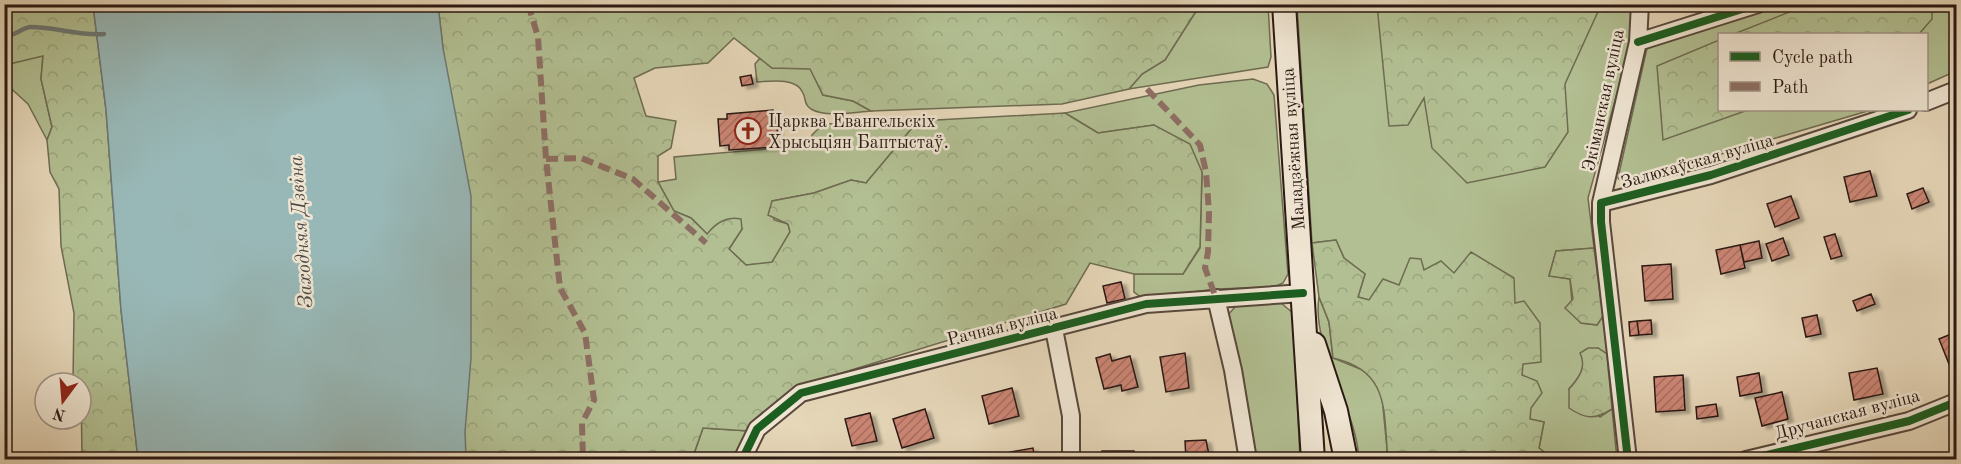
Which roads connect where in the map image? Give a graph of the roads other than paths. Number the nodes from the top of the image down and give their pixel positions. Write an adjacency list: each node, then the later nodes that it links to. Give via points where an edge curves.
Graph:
1 (1284, 4): 9 (main road, Маладзёжная вуліца)
2 (1640, 4): 4 (street, Экіманская вуліца)
3 (1758, 4): 4 (street)
4 (1638, 42): 8 (street, Экіманская вуліца)
5 (1956, 90): 6 (street)
6 (1928, 101)
7 (1905, 111): 8 (street, Залюхаўская вуліца, via 1711,176)
8 (1601, 203): 18 (street, Залюхаўская вуліца)
9 (1303, 293): 10 (street, Рачная вуліца); 16 (main road, Маладзёжная вуліца); 17 (main road, Маладзёжная вуліца, via 1308,326 1336,411)
10 (1216, 298): 11 (street, Рачная вуліца, via 1146,304); 15 (street)
11 (1054, 329): 13 (street, Рачная вуліца, via 801,393 757,429); 14 (street, via 1071,416)
12 (1956, 402): 19 (street, Дручанская вуліца, via 1909,421)
13 (742, 459)
14 (1071, 459)
15 (1248, 459)
16 (1313, 459)
17 (1346, 459)
18 (1628, 459)
19 (1746, 459)

